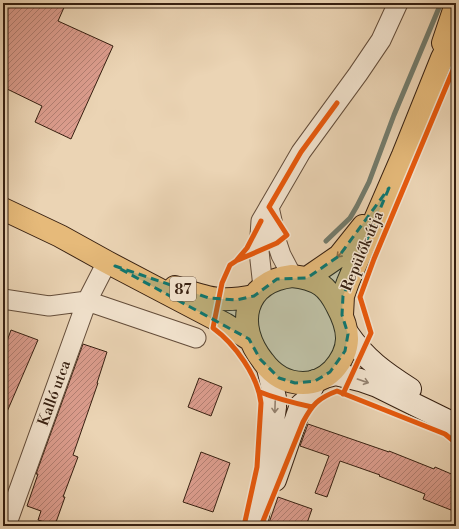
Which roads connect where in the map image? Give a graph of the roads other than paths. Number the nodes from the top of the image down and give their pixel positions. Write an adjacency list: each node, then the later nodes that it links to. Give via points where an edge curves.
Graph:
1 (398, 3): 6 (street, via 381,40 301,152)
2 (456, 4): 4 (main road, 87, via 443,42)
3 (456, 30): 4 (main road, 87)
4 (442, 58): 5 (main road, Repülők útja / 87)
5 (389, 188): 9 (main road, Repülők útja / 87, one-way to 9, via 339,256); 13 (main road, Repülők útja / 87, via 343,296)
6 (269, 207): 9 (street, via 281,255); 10 (street, via 261,221)
7 (3, 209): 8 (main road, 87)
8 (111, 264): 10 (main road, 87, via 219,300 236,300); 12 (street, Kalló utca); 15 (main road, 87)
9 (299, 277): 10 (main road, 87, via 277,278); 13 (main road, via 320,284 327,290)
10 (258, 292): 15 (main road, 87, via 246,316)
11 (3, 299): 12 (street, via 49,306)
12 (87, 300): 14 (street); 20 (street, Kalló utca)
13 (345, 324): 17 (main road, 87, via 345,350 339,362); 18 (street, via 358,349 386,374)
14 (196, 338)
15 (249, 339): 16 (main road, 87)
16 (268, 368): 17 (main road, 87, via 279,378 295,383); 21 (street, one-way to 21, via 275,407)
17 (320, 379): 19 (street, one-way to 19, via 336,374 360,380); 21 (street, via 301,405)
18 (456, 419)
19 (456, 425)
20 (6, 526)
21 (257, 526)

